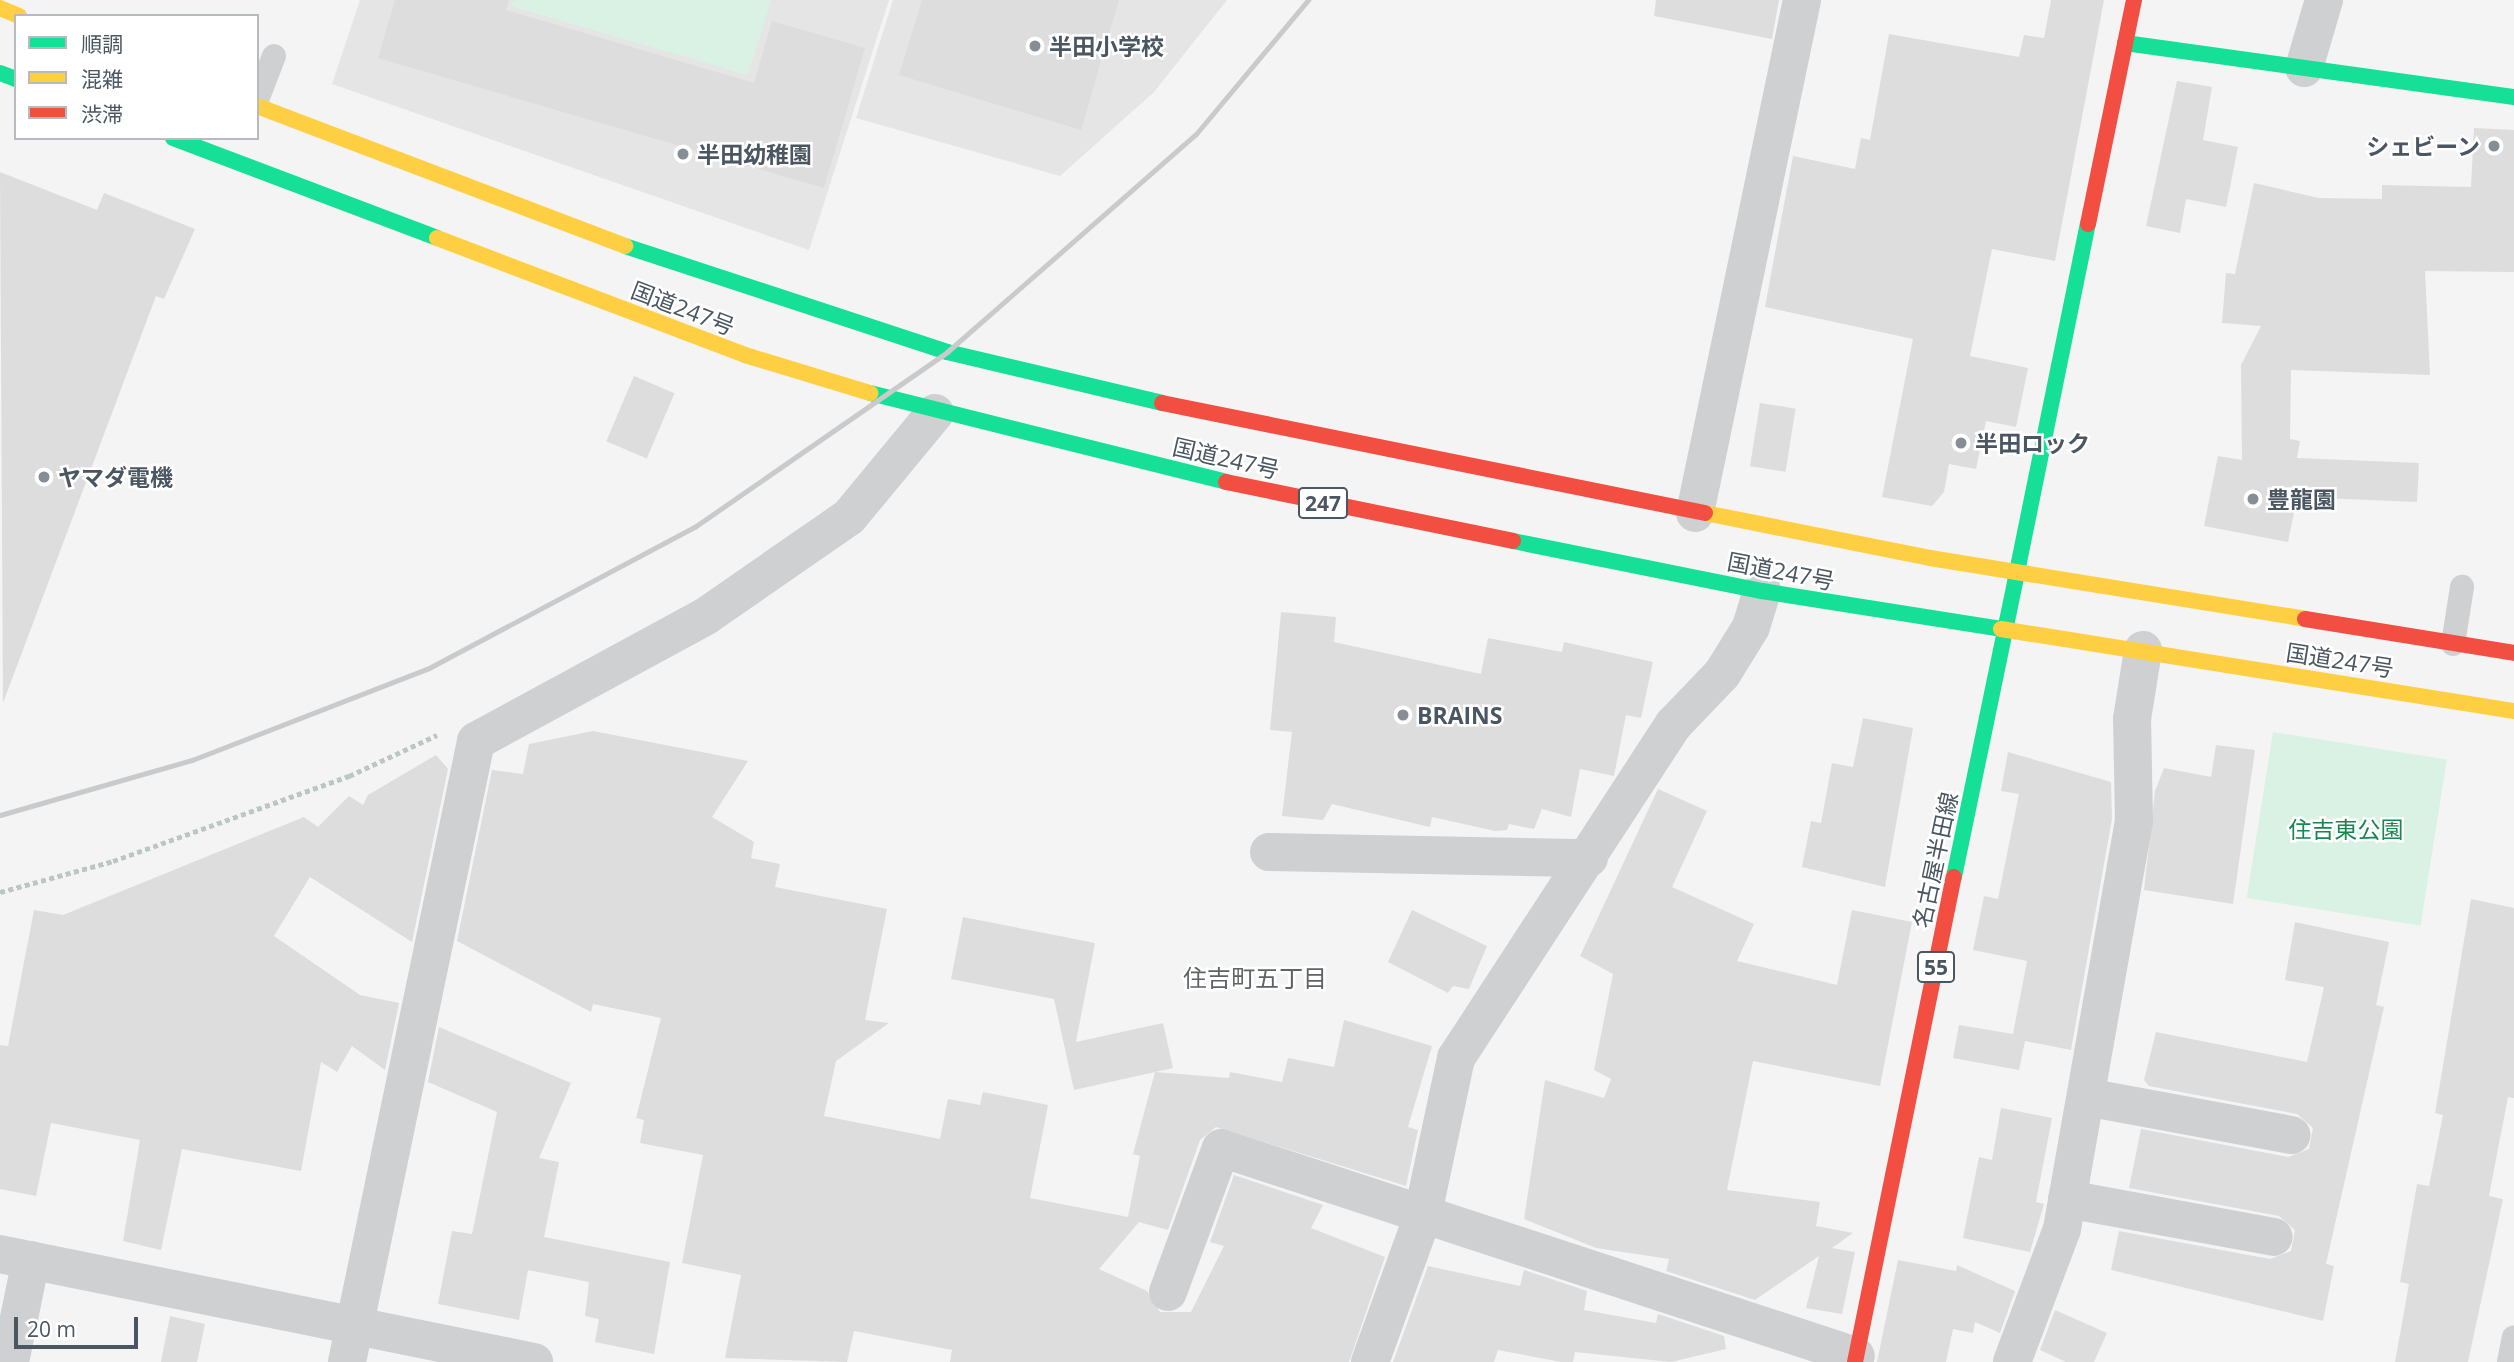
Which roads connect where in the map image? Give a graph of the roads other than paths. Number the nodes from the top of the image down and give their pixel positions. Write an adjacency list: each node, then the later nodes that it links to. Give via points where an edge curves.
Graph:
1 (1802, 0): 12 (street)
2 (2134, 0): 4 (main road, 名古屋半田線)
3 (2324, 0): 6 (street)
4 (2125, 43): 6 (main road); 13 (main road, 名古屋半田線)
5 (274, 56): 7 (lane)
6 (2304, 68): 8 (main road)
7 (259, 95)
8 (2514, 97)
9 (259, 107): 12 (main road, 国道247号, via 689,270 947,352 1091,389)
10 (178, 140): 11 (main road, 国道247号 / 247, via 745,355)
11 (935, 413): 15 (main road, 国道247号 / 247, via 1279,494); 31 (street, via 849,517 706,616 476,741)
12 (1695, 513): 13 (main road, 国道247号)
13 (2017, 572): 16 (main road, 名古屋半田線 / 55); 17 (main road, 国道247号)
14 (2462, 587): 17 (lane)
15 (1762, 591): 16 (main road, 国道247号 / 247); 22 (street, via 1751,627 1722,674 1674,724)
16 (2005, 632): 18 (main road, 国道247号 / 247); 32 (main road, 名古屋半田線 / 55)
17 (2452, 643): 19 (main road, 国道247号)
18 (2143, 650): 20 (main road, 国道247号 / 247); 23 (street, via 2134,690 2134,821)
19 (2514, 653)
20 (2514, 711)
21 (1269, 852): 22 (street)
22 (1589, 858): 26 (street, via 1456,1058)
23 (2086, 1097): 24 (street); 25 (street)
24 (2292, 1135)
25 (2067, 1199): 27 (street); 36 (street)
26 (1422, 1218): 29 (street, via 1221,1148); 32 (street); 35 (street)
27 (2274, 1237)
28 (15, 1257): 31 (street); 33 (street)
29 (1168, 1292)
30 (2514, 1337): 37 (lane)
31 (351, 1344): 34 (street)
32 (1855, 1359)
33 (10, 1362)
34 (534, 1362)
35 (1370, 1362)
36 (2012, 1362)
37 (2509, 1362)

